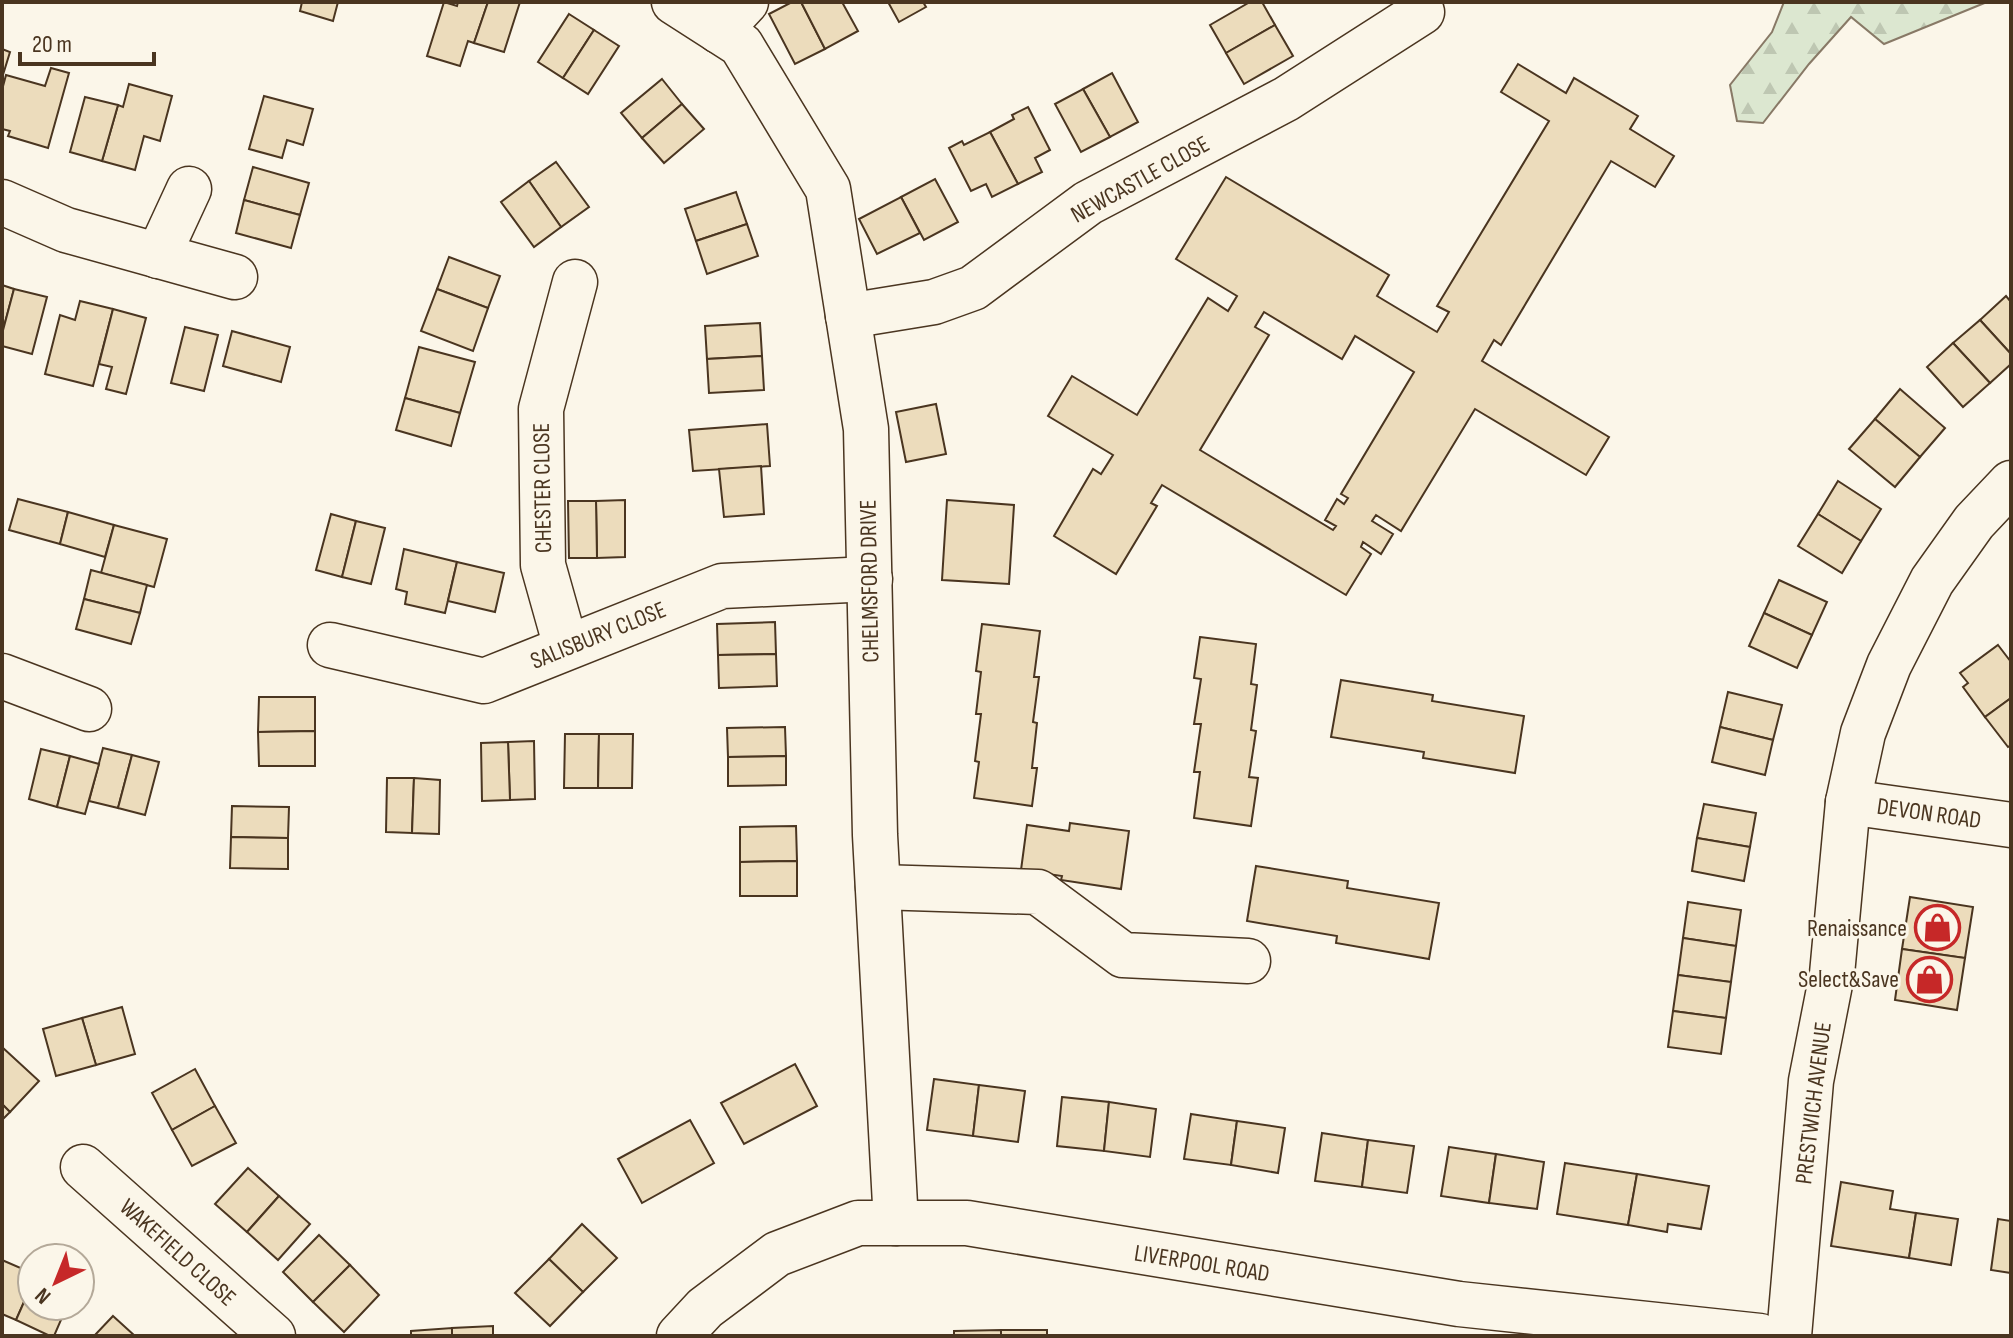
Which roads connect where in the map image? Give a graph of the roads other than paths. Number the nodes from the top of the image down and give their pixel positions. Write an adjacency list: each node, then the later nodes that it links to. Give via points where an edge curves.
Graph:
1 (674, 2): 3 (street, CHELMSFORD DRIVE)
2 (1422, 12): 9 (street, NEWCASTLE CLOSE, via 1286,99 1088,203 973,288 934,302)
3 (732, 17): 9 (street, CHELMSFORD DRIVE, via 741,45 828,189)
4 (189, 189): 6 (street)
5 (2, 202): 6 (street, via 66,230)
6 (158, 256): 7 (street)
7 (235, 277)
8 (575, 282): 13 (street, CHESTER CLOSE, via 541,409 543,565)
9 (848, 316): 11 (street, CHELMSFORD DRIVE, via 866,429)
10 (2011, 483): 16 (street, PRESTWICH AVENUE, via 1974,522 1932,581 1889,665 1863,733)
11 (870, 579): 13 (street, SALISBURY CLOSE, via 722,586); 18 (street, CHELMSFORD DRIVE)
12 (330, 645): 13 (street, SALISBURY CLOSE, via 484,681)
13 (566, 647)
14 (2, 676): 15 (street)
15 (89, 709)
16 (1848, 802): 17 (street, DEVON ROAD); 26 (street, PRESTWICH AVENUE, via 1832,974 1811,1081)
17 (2011, 825)
18 (878, 887): 19 (street, via 1038,892 1123,955); 21 (street, CHELMSFORD DRIVE)
19 (1248, 961)
20 (83, 1167): 23 (street, WAKEFIELD CLOSE)
21 (896, 1223): 22 (street, LIVERPOOL ROAD, via 967,1223); 24 (street, LIVERPOOL ROAD, via 858,1223 777,1254 705,1308)
22 (1456, 1320): 25 (street, LIVERPOOL ROAD)
23 (273, 1336)
24 (679, 1336)
25 (1760, 1336)
26 (1789, 1336)

